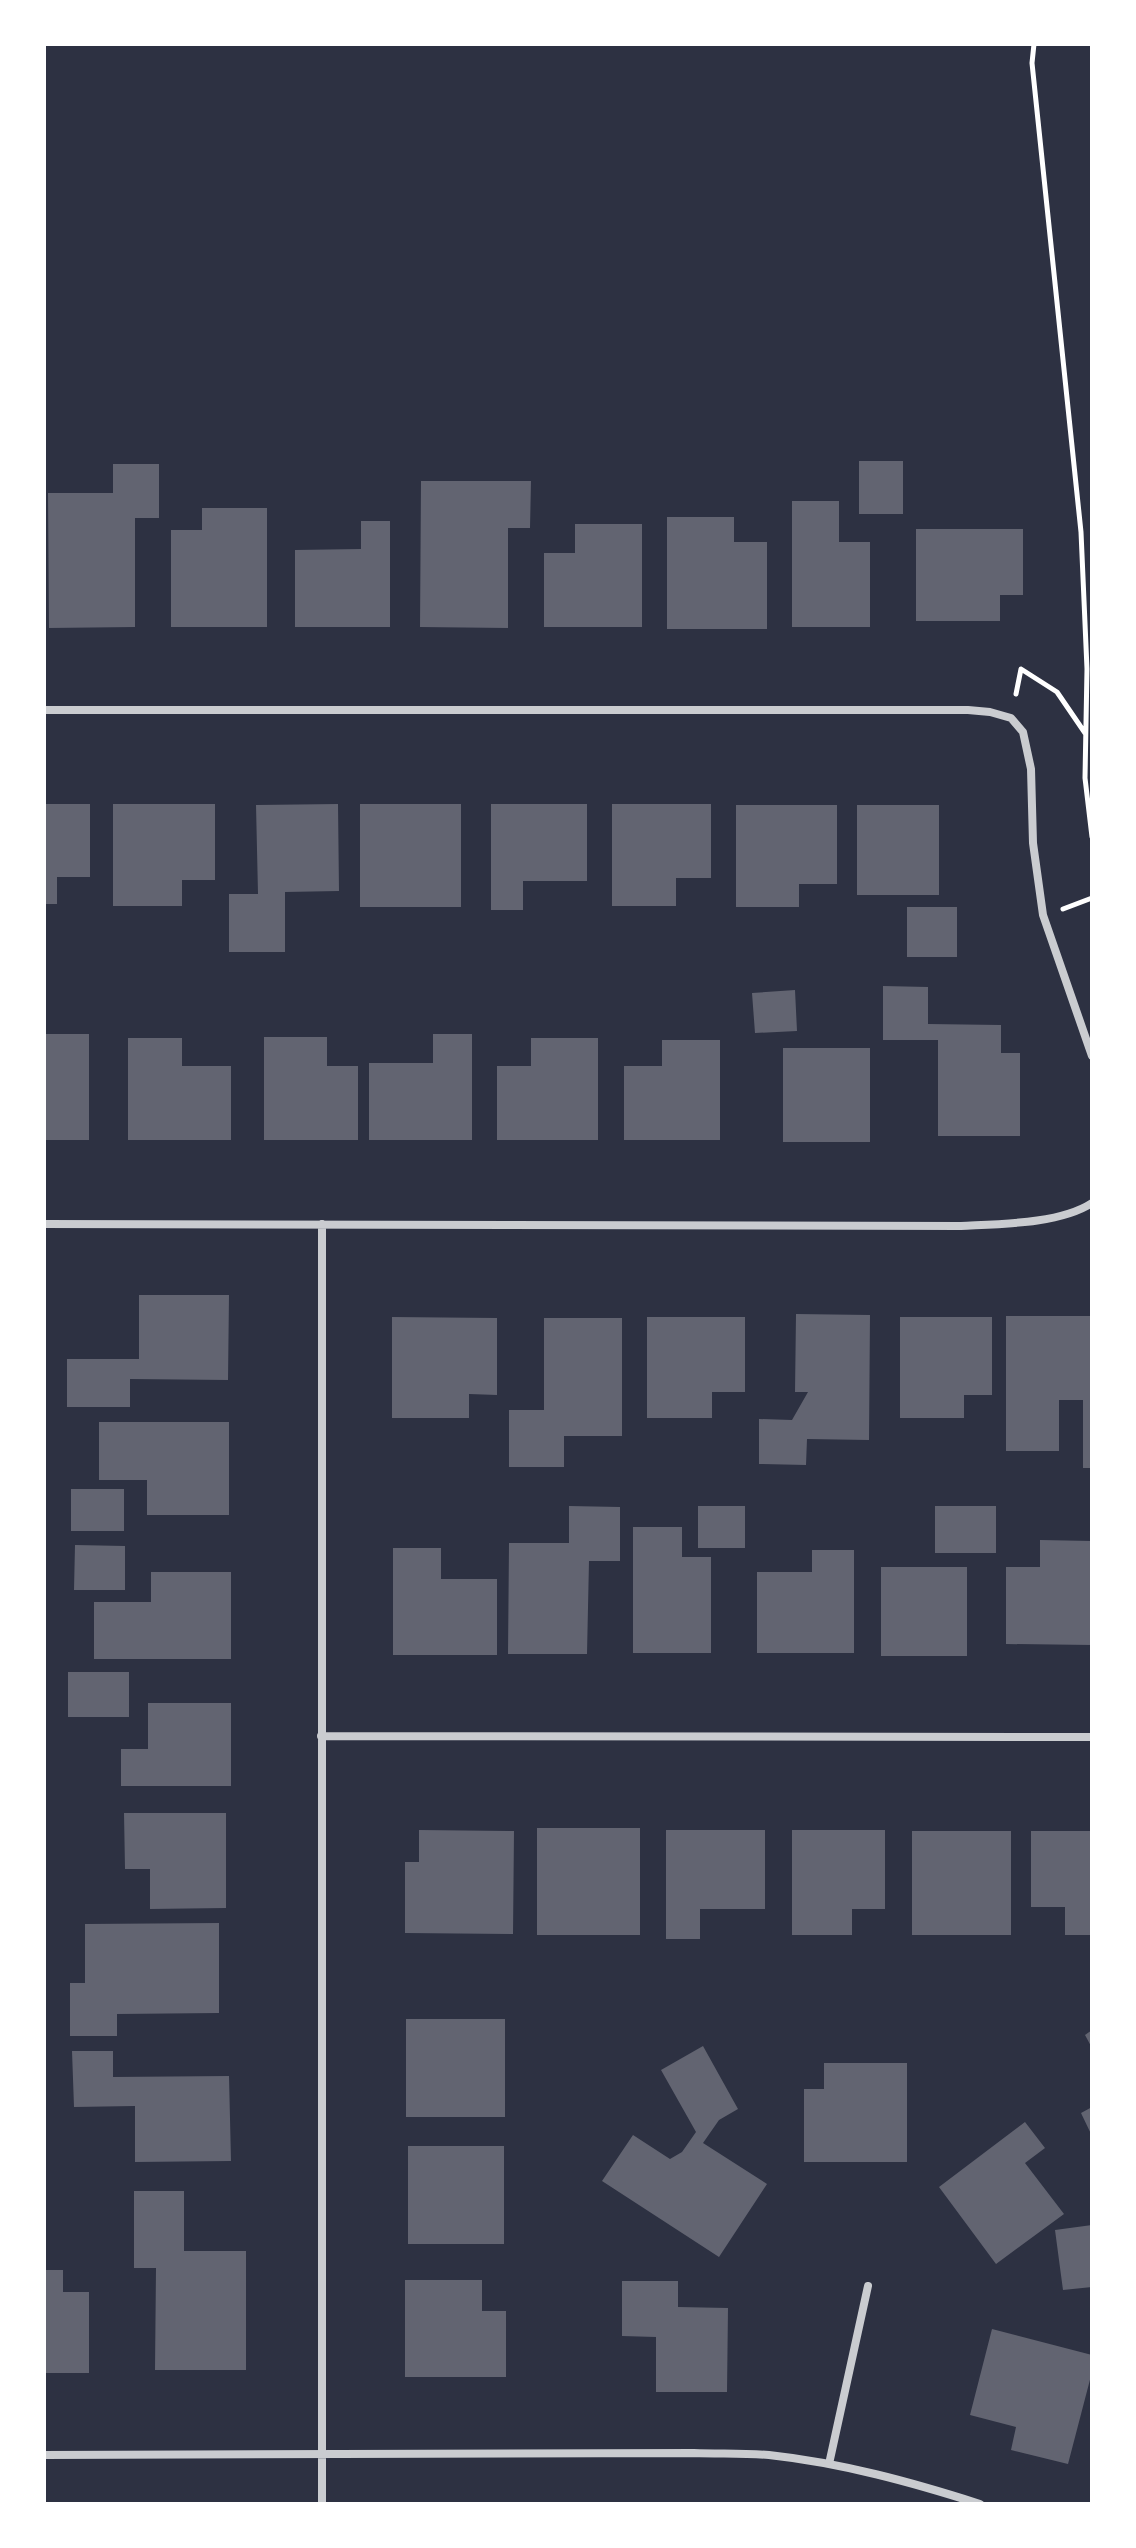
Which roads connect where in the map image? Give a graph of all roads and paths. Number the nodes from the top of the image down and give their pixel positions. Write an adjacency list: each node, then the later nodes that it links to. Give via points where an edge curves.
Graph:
1 (1034, 44): 4 (path, via 1081,532)
2 (44, 710): 3 (street, via 968,710)
3 (1011, 718): 4 (path, via 1021,669 1057,692); 6 (street, via 1023,732 1031,769 1033,843 1043,915)
4 (1086, 733): 5 (path)
5 (1092, 837)
6 (1092, 1056)
7 (1092, 1203): 9 (street, via 1021,1223 961,1226)
8 (44, 1224): 9 (street)
9 (322, 1224): 10 (street)
10 (321, 1736): 11 (street); 13 (street)
11 (1092, 1737)
12 (868, 2286): 15 (street)
13 (322, 2454): 14 (street); 15 (street, via 694,2453); 16 (street)
14 (44, 2455)
15 (829, 2464): 17 (street)
16 (322, 2504)
17 (980, 2504)

